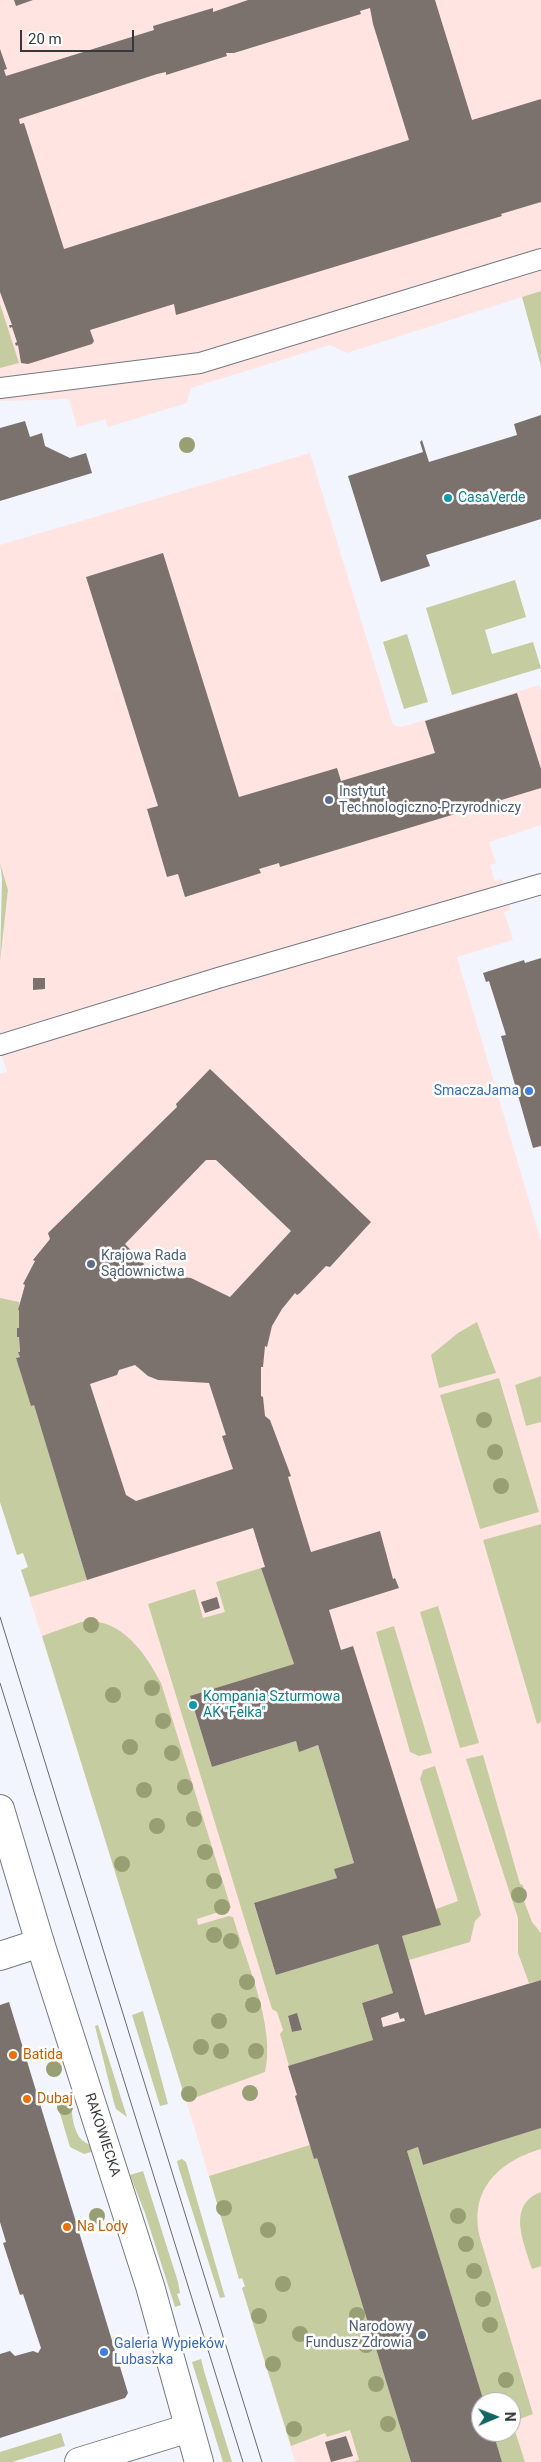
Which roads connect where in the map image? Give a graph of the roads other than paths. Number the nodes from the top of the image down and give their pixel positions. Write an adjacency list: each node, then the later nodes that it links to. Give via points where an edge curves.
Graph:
1 (541, 259): 2 (lane, via 200,363)
2 (0, 388)
3 (541, 884): 4 (lane)
4 (0, 1045)
5 (0, 1809): 6 (street, RAKOWIECKA)
6 (40, 1943): 7 (street); 8 (street, RAKOWIECKA, via 150,2286)
7 (0, 1956)
8 (189, 2428): 9 (street); 10 (street, RAKOWIECKA)
9 (78, 2462)
10 (199, 2462)

